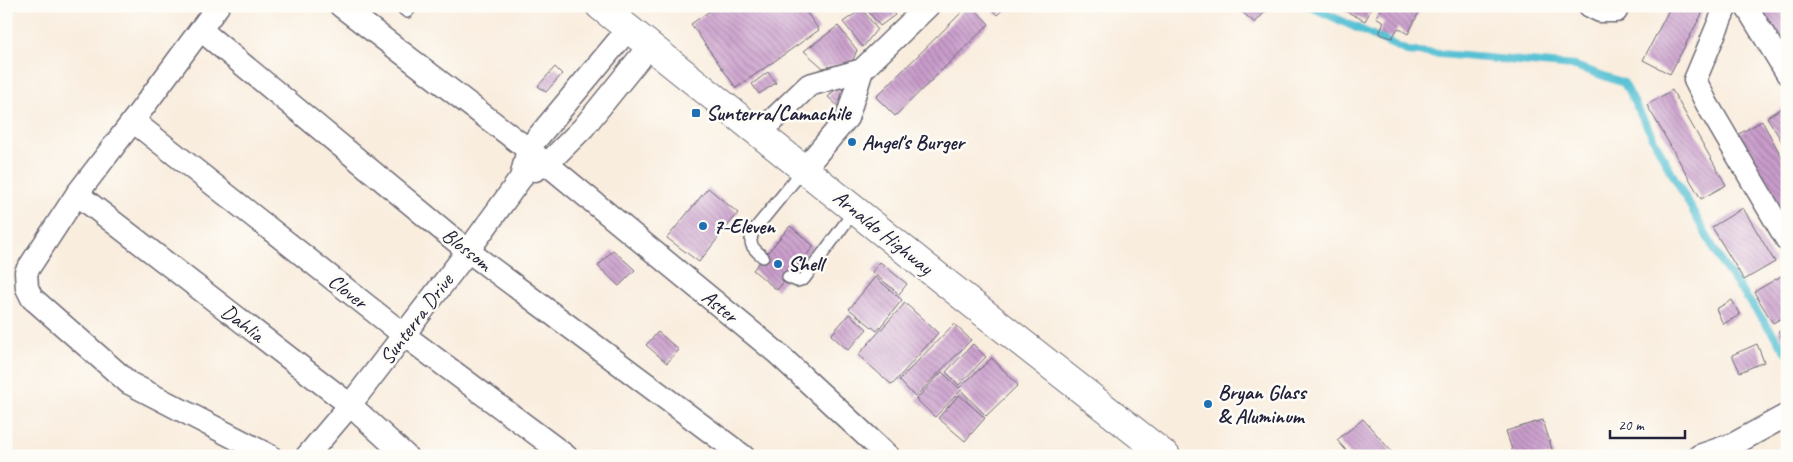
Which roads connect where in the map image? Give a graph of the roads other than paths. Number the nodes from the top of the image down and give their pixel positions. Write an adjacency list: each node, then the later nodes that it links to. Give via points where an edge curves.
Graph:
1 (218, 6): 11 (street)
2 (341, 6): 17 (street, Aster)
3 (400, 6): 4 (lane, via 407,12)
4 (412, 6)
5 (600, 6): 12 (main road, Arnaldo Highway)
6 (928, 6): 13 (street)
7 (1590, 6): 10 (street, via 1600,11)
8 (1726, 6): 23 (street, via 1695,80)
9 (1746, 6): 14 (street)
10 (1617, 8)
11 (201, 30): 15 (street); 24 (street, Blossom)
12 (639, 36): 16 (main road, Arnaldo Highway); 17 (street, Sunterra Drive); 18 (street, Sunterra Drive, via 583,128)
13 (862, 70): 16 (street, via 809,85); 19 (street, via 847,118)
14 (1787, 73)
15 (134, 121): 21 (street); 27 (street, Clover)
16 (759, 133): 19 (main road, Arnaldo Highway)
17 (528, 149): 18 (street, Aster); 20 (street, Sunterra Drive)
18 (547, 164): 20 (street, Sunterra Drive); 35 (street, Aster, via 777,353)
19 (804, 169): 22 (main road, Arnaldo Highway); 25 (lane, via 750,238 752,246)
20 (521, 178): 24 (street, Sunterra Drive)
21 (77, 194): 28 (street, Dahlia); 30 (street, via 26,272 27,288 32,298 129,383)
22 (855, 210): 26 (lane, via 804,279 797,281); 36 (main road, Arnaldo Highway)
23 (1787, 240)
24 (468, 252): 27 (street, Sunterra Drive); 34 (street, Blossom)
25 (763, 257)
26 (788, 277)
27 (404, 335): 28 (street, Sunterra Drive); 33 (street, Clover)
28 (350, 405): 31 (street, Sunterra Drive); 32 (street, Dahlia)
29 (1786, 416): 37 (street, via 1734,444)
30 (270, 456)
31 (307, 456)
32 (406, 456)
33 (566, 456)
34 (743, 456)
35 (888, 456)
36 (1166, 456)
37 (1700, 456)

